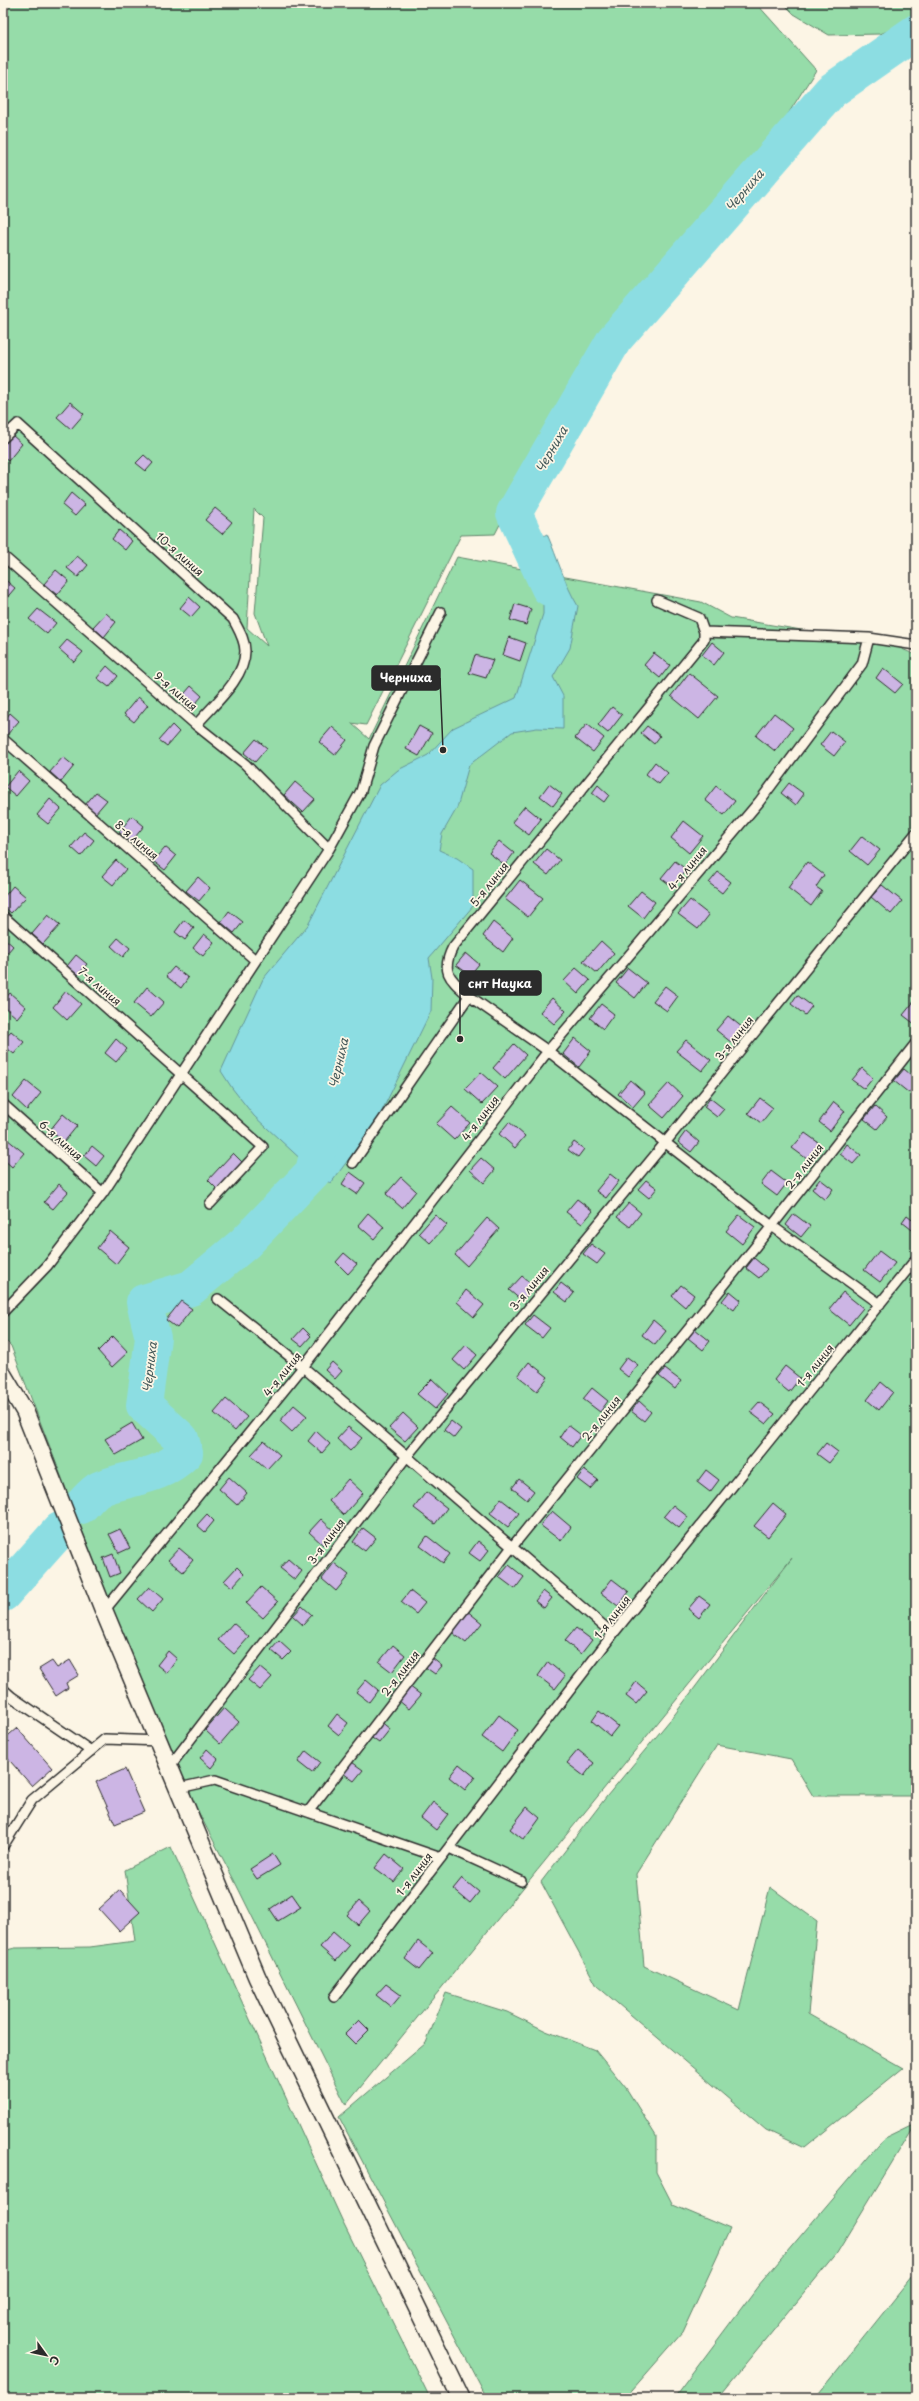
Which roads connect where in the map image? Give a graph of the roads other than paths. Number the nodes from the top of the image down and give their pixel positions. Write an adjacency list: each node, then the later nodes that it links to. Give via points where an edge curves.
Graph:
1 (3, 438): 8 (lane, 10-я линия, via 18,424 233,619 243,639 245,650 241,669)
2 (3, 556): 8 (lane, 9-я линия)
3 (657, 600): 5 (lane, via 700,618)
4 (441, 612): 11 (lane, via 374,746 361,791)
5 (704, 632): 6 (lane); 14 (lane, 5-я линия, via 704,640 453,947 448,958 448,973 452,981)
6 (870, 638): 7 (lane); 16 (lane, 4-я линия, via 862,664 759,802)
7 (916, 645)
8 (196, 725): 11 (lane, 9-я линия, via 245,764)
9 (3, 739): 13 (lane, 8-я линия)
10 (916, 833): 19 (lane, 3-я линия)
11 (329, 849): 13 (lane)
12 (3, 916): 17 (lane, 7-я линия, via 149,1045)
13 (254, 959): 17 (lane)
14 (469, 996): 16 (lane); 20 (lane)
15 (916, 1043): 23 (lane, 2-я линия)
16 (548, 1051): 19 (lane); 28 (lane, 4-я линия)
17 (180, 1076): 21 (lane); 22 (lane, 7-я линия, via 263,1147)
18 (3, 1104): 21 (lane, 6-я линия)
19 (665, 1143): 23 (lane); 30 (lane, 3-я линия)
20 (353, 1163)
21 (103, 1193): 27 (lane, via 47,1266)
22 (210, 1204)
23 (772, 1226): 26 (lane); 31 (lane, 2-я линия)
24 (916, 1259): 26 (lane, 1-я линия)
25 (218, 1299): 28 (lane)
26 (880, 1304): 33 (lane, 1-я линия)
27 (3, 1312)
28 (303, 1367): 30 (lane); 32 (lane, 4-я линия)
29 (3, 1375): 32 (street, via 26,1412)
30 (406, 1456): 31 (lane); 37 (lane, 3-я линия)
31 (512, 1547): 33 (lane); 39 (lane, 2-я линия)
32 (104, 1611): 35 (street)
33 (613, 1634): 41 (lane, 1-я линия)
34 (3, 1689): 36 (lane, via 12,1698)
35 (160, 1741): 36 (lane, via 105,1739); 37 (street)
36 (91, 1751): 40 (lane, via 32,1800)
37 (170, 1766): 38 (street)
38 (179, 1788): 39 (lane, via 214,1780); 45 (street, via 257,1977)
39 (308, 1812): 42 (lane)
40 (3, 1846)
41 (449, 1848): 42 (lane, 1-я линия); 43 (lane)
42 (441, 1858): 44 (lane, 1-я линия)
43 (521, 1881)
44 (334, 1997)
45 (461, 2398)

